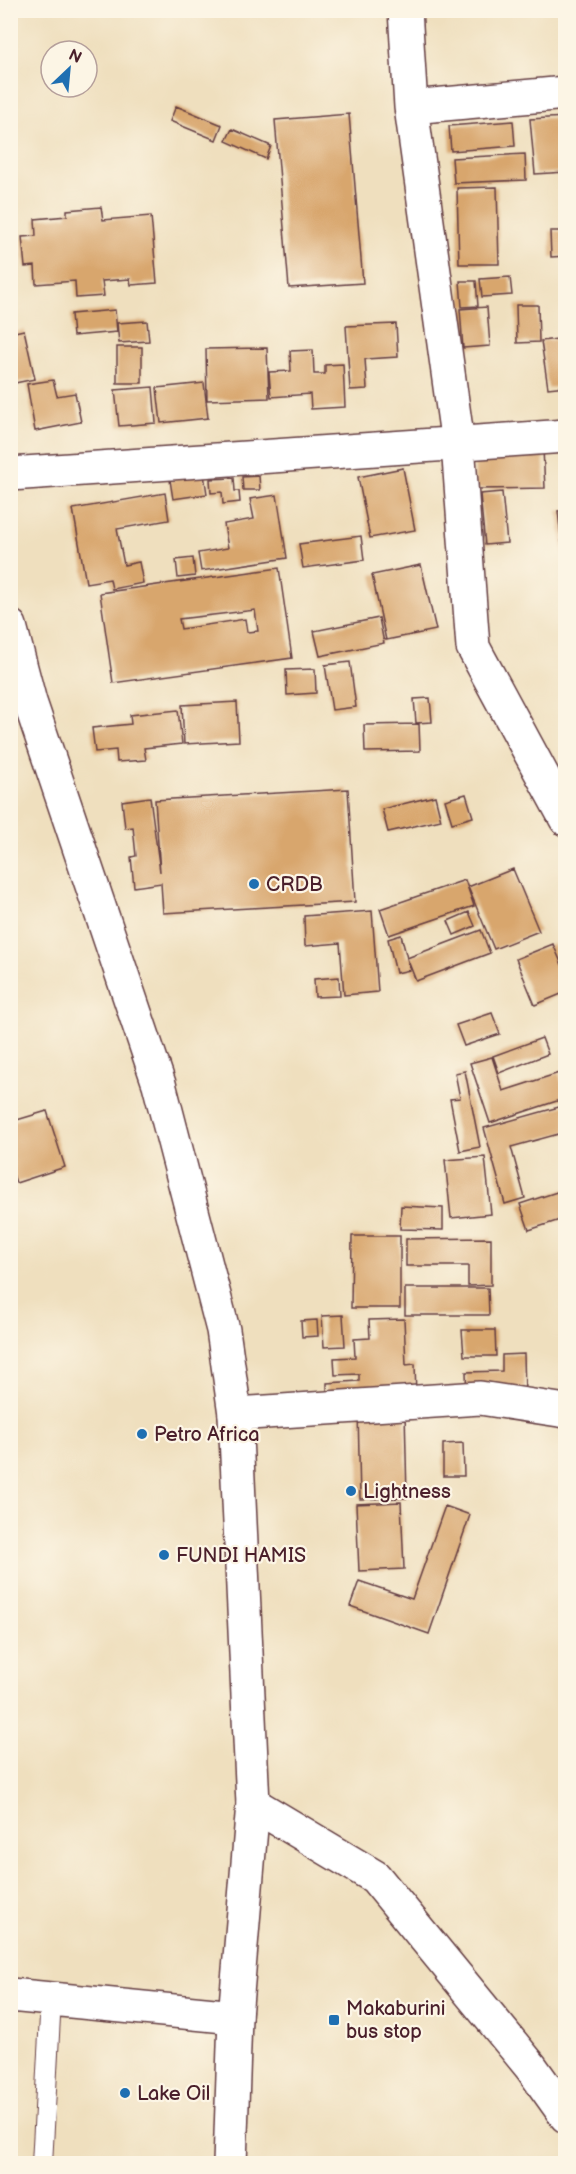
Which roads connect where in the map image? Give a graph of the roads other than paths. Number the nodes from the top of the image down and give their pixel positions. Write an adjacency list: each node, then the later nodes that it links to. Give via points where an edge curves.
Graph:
1 (405, 10): 3 (main road)
2 (566, 93): 3 (main road)
3 (411, 107): 5 (main road)
4 (566, 436): 5 (main road)
5 (458, 444): 6 (main road); 8 (main road, via 473,647)
6 (10, 474)
7 (10, 626): 10 (main road, via 30,702 159,1084 223,1330)
8 (566, 819)
9 (566, 1411): 10 (main road, via 480,1398)
10 (235, 1414): 11 (main road)
11 (252, 1804): 14 (main road); 15 (main road, via 375,1877 531,2067)
12 (10, 1995): 13 (main road)
13 (51, 1998): 14 (main road); 16 (lane)
14 (235, 2017): 17 (main road)
15 (566, 2116)
16 (42, 2163)
17 (230, 2163)

